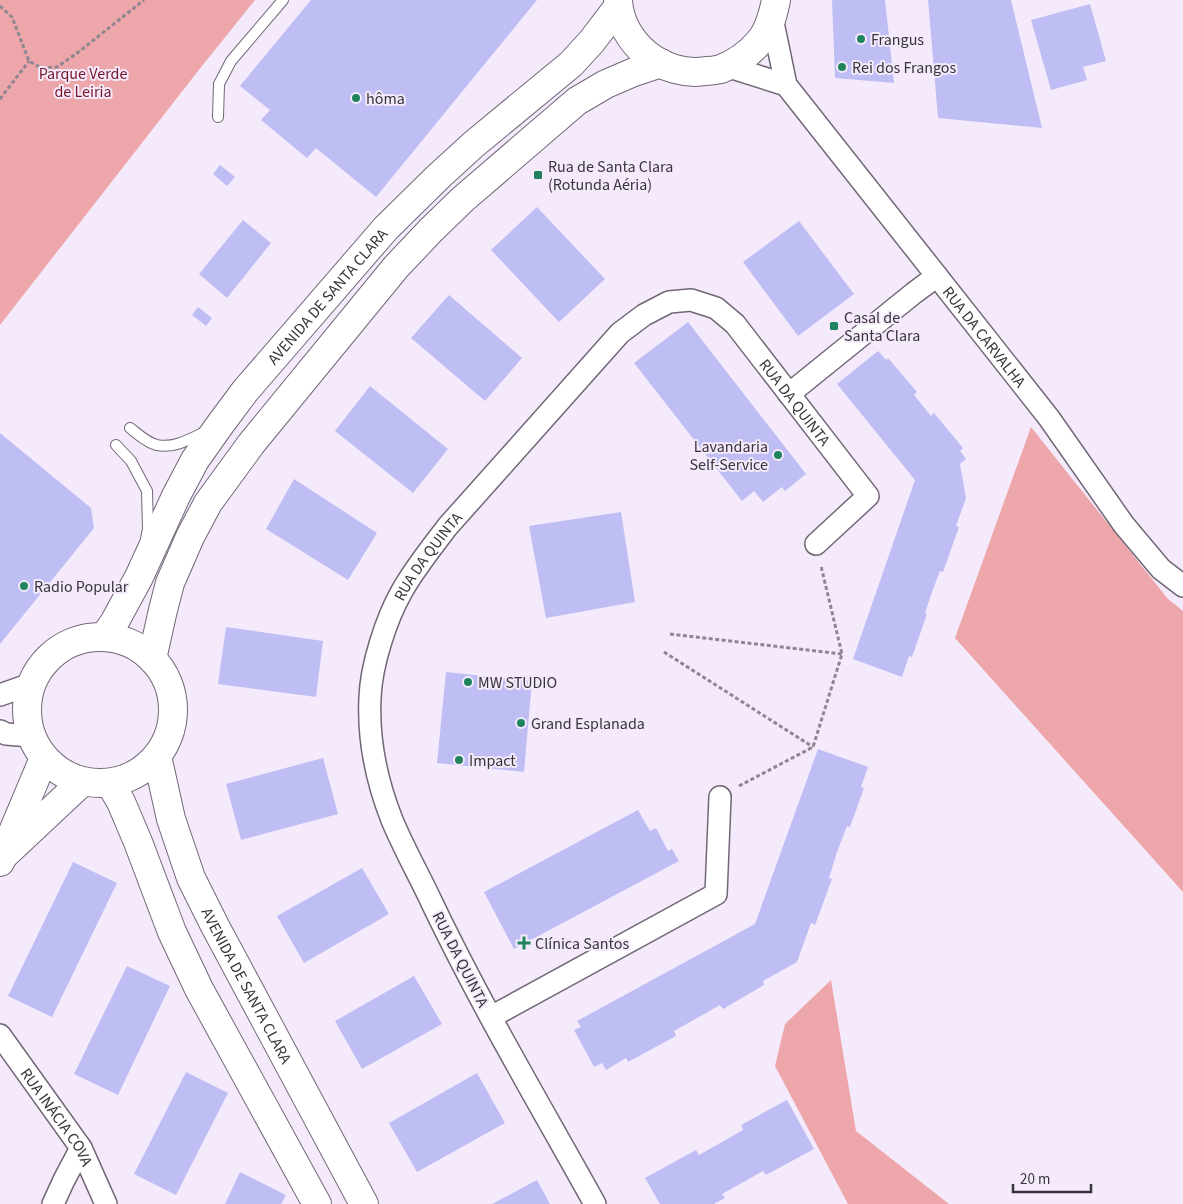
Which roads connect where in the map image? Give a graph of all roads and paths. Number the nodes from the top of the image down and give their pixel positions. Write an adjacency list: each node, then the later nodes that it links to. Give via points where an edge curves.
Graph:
1 (144, 0): 6 (path, via 57,67 41,68)
2 (283, 0): 11 (lane, via 231,61 219,84)
3 (618, 4): 7 (main road, via 625,28 637,46); 14 (main road, AVENIDA DE SANTA CLARA, via 571,64 453,163 386,228 245,391)
4 (0, 6): 6 (path, via 12,17)
5 (774, 9): 8 (main road, via 760,42 741,59); 9 (street, RUA DA CARVALHA)
6 (29, 61): 10 (path)
7 (661, 63): 8 (main road, via 697,73); 24 (main road, AVENIDA DE SANTA CLARA, via 613,81 577,101 463,199 396,267 251,444 208,503 170,583)
8 (726, 66): 9 (street)
9 (786, 85): 12 (street, RUA DA CARVALHA)
10 (0, 99)
11 (218, 117)
12 (937, 276): 13 (street); 19 (street, RUA DA CARVALHA, via 1049,418 1124,525 1161,569)
13 (789, 394): 17 (street, RUA DA QUINTA, via 868,496); 35 (street, RUA DA QUINTA, via 735,324 716,308 692,300 670,302 644,315 620,333 448,526 401,591 378,650 370,698 371,739 378,774 392,820 457,955)
14 (219, 426): 15 (lane, via 168,446 156,446); 18 (main road, AVENIDA DE SANTA CLARA, via 195,460 176,496)
15 (130, 428)
16 (116, 445): 18 (lane, via 131,461 147,491 148,530)
17 (816, 544): 23 (path)
18 (140, 577): 21 (main road, AVENIDA DE SANTA CLARA)
19 (1183, 586)
20 (670, 634): 23 (path)
21 (104, 637): 24 (main road, via 122,640); 25 (main road, via 81,640 60,649 43,664)
22 (664, 652): 29 (path)
23 (842, 654): 29 (path)
24 (152, 659): 30 (main road, via 165,676 172,696 173,718 168,738)
25 (31, 684): 26 (street); 28 (main road, via 27,719)
26 (0, 694)
27 (0, 731): 28 (street)
28 (38, 747): 31 (main road, via 61,772); 34 (main road)
29 (813, 747): 33 (path)
30 (157, 756): 32 (main road, via 144,769); 41 (main road, AVENIDA DE SANTA CLARA, via 171,818 191,878)
31 (82, 782): 32 (main road); 34 (main road)
32 (110, 783): 40 (main road, via 121,802 172,932 199,989)
33 (720, 797): 35 (street, via 716,894)
34 (1, 859)
35 (491, 1017): 42 (street, RUA DA QUINTA)
36 (0, 1035): 37 (street, RUA INÁCIA COVA)
37 (81, 1148): 38 (street); 39 (street, RUA INÁCIA COVA)
38 (54, 1204)
39 (106, 1204)
40 (317, 1204)
41 (364, 1204)
42 (595, 1204)

